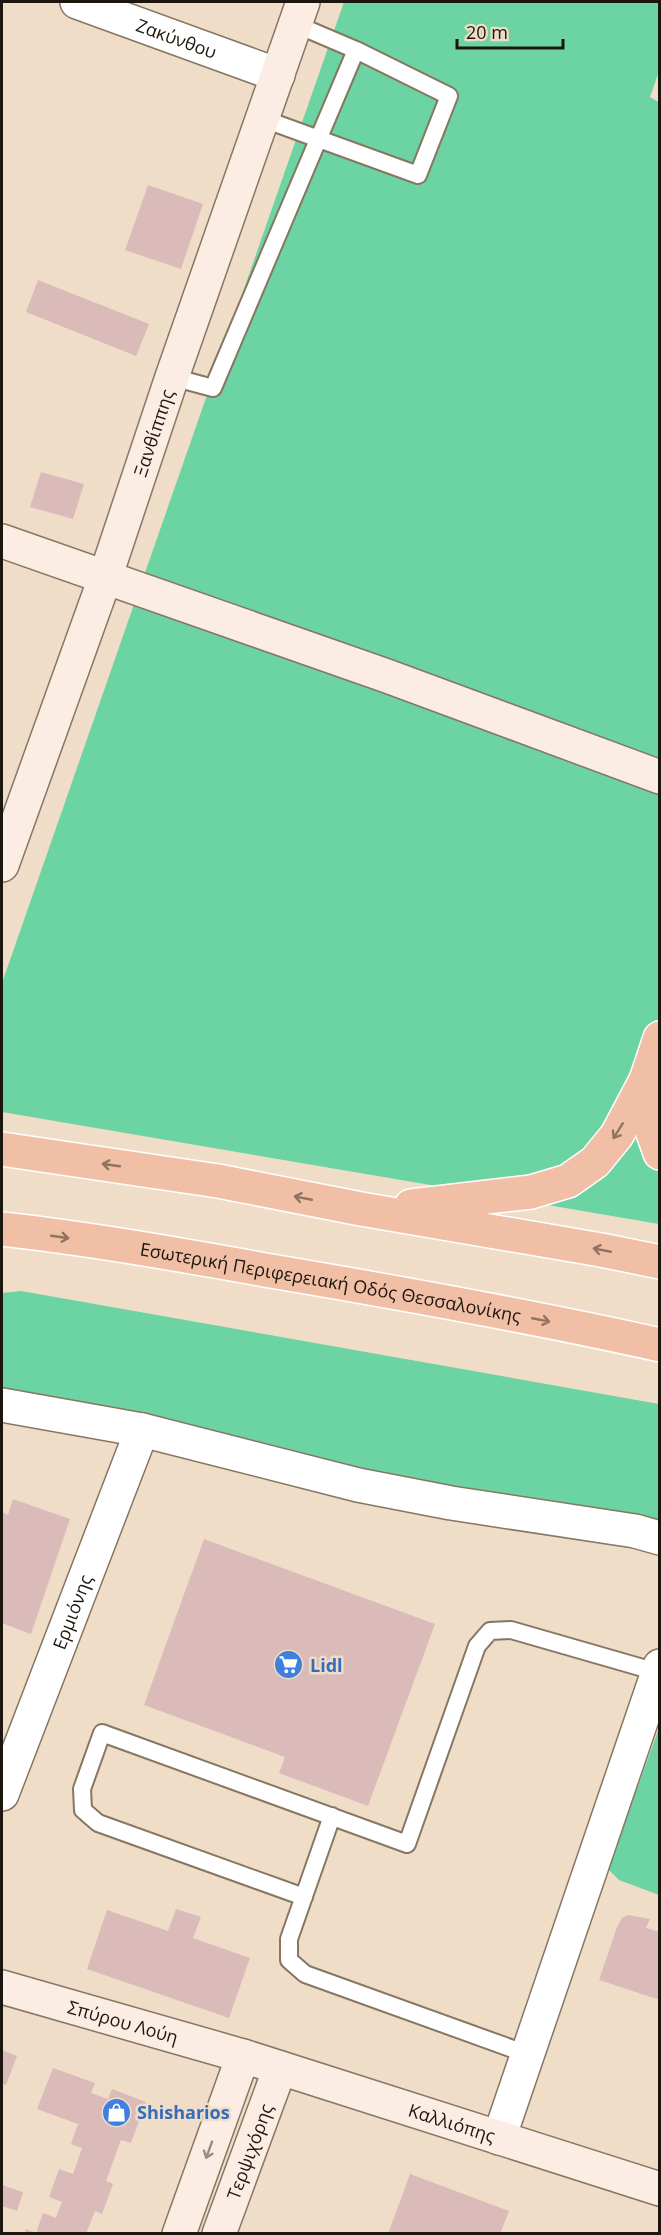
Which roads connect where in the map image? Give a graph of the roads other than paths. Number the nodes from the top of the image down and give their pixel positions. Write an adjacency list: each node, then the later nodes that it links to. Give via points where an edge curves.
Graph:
1 (77, 2): 4 (street, Ζακύνθου)
2 (299, 13): 3 (lane); 4 (street, Ξανθίππης)
3 (356, 50): 6 (lane); 6 (lane, via 449,96 418,175)
4 (278, 75): 5 (street, Ξανθίππης)
5 (261, 118): 6 (lane); 7 (street, Ξανθίππης)
6 (319, 140): 7 (lane, via 213,388)
7 (172, 377): 9 (street, Ξανθίππης)
8 (2, 541): 9 (street)
9 (105, 578): 10 (street); 11 (street, Ξανθίππης)
10 (660, 777)
11 (2, 865)
12 (660, 1038): 13 (highway)
13 (646, 1080): 15 (highway, via 649,1122); 16 (highway, one-way to 16, via 617,1135 595,1162 568,1180 531,1192 426,1206)
14 (2, 1149): 16 (highway, one-way to 14, via 218,1181)
15 (660, 1153)
16 (361, 1209): 18 (highway, one-way to 16)
17 (2, 1230): 19 (highway, Εσωτερική Περιφερειακή Οδός Θεσσαλονίκης, one-way to 19, via 134,1247)
18 (660, 1262)
19 (591, 1330): 20 (highway, Εσωτερική Περιφερειακή Οδός Θεσσαλονίκης); 21 (highway)
20 (660, 1345)
21 (660, 1356)
22 (2, 1405): 23 (street)
23 (142, 1430): 24 (street, via 358,1485); 26 (street, Ερμιόνης)
24 (660, 1538)
25 (658, 1669): 27 (lane, via 511,1630 490,1631 477,1646 407,1844); 30 (street)
26 (2, 1794)
27 (332, 1816): 28 (lane); 28 (lane, via 102,1733 82,1789 83,1810 98,1823)
28 (304, 1897): 30 (lane, via 289,1940 289,1960 304,1974)
29 (2, 1988): 31 (street, Σπύρου Λούη)
30 (527, 2054): 33 (street)
31 (243, 2056): 32 (street, Καλλιόπης); 35 (street, one-way to 35)
32 (280, 2068): 33 (street, Καλλιόπης); 36 (street, Τερψιχόρης)
33 (500, 2138): 34 (street, Καλλιόπης)
34 (660, 2189)
35 (179, 2234)
36 (219, 2234)

